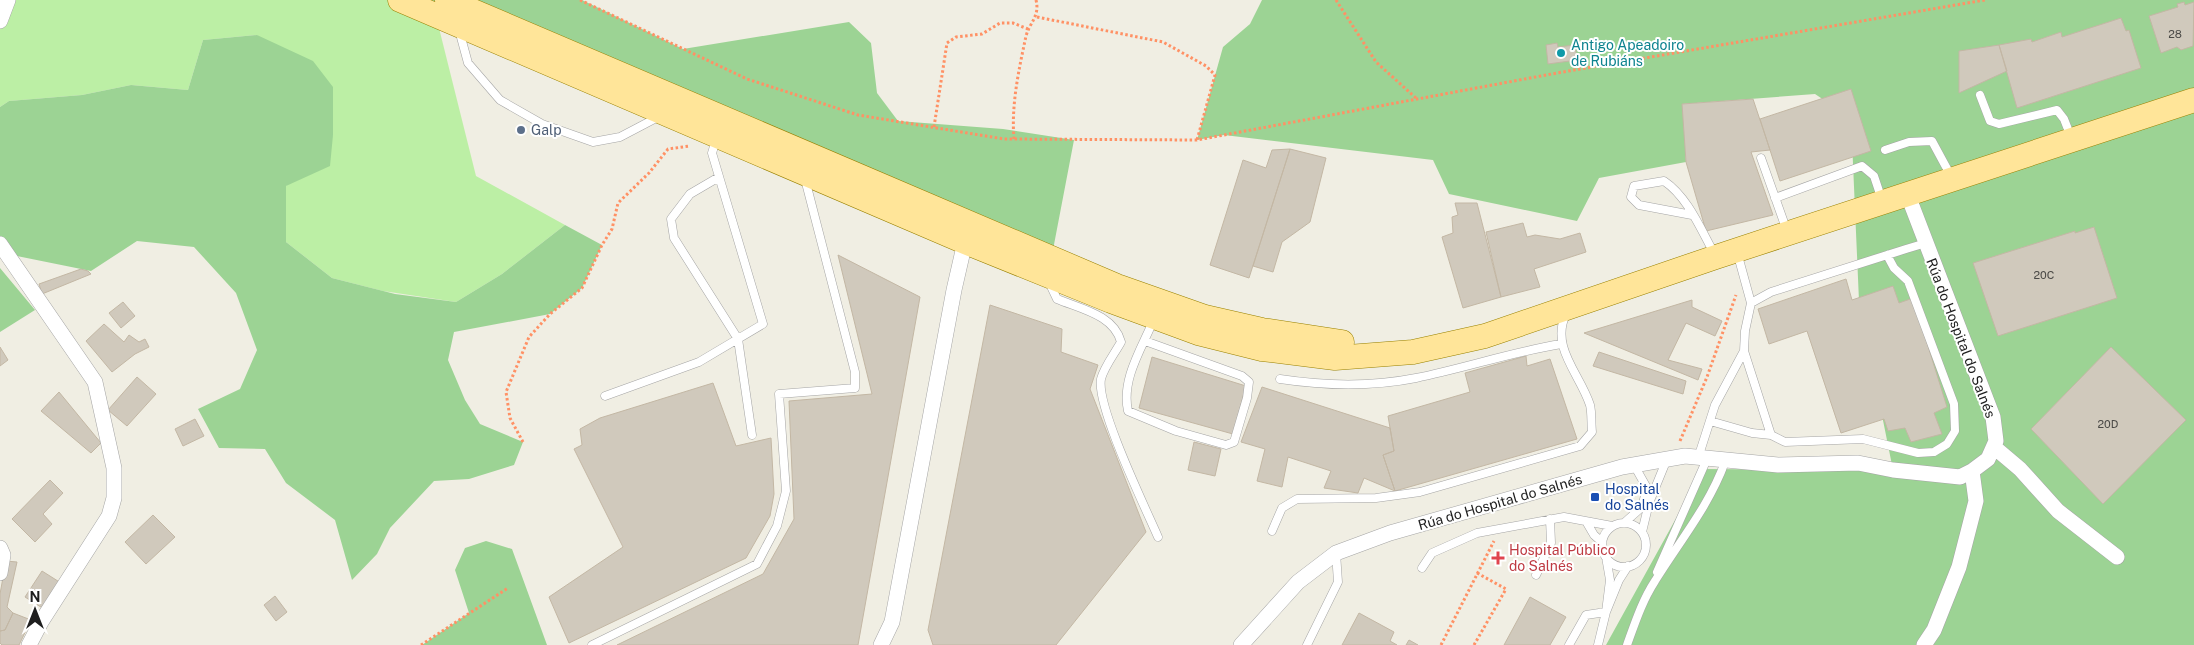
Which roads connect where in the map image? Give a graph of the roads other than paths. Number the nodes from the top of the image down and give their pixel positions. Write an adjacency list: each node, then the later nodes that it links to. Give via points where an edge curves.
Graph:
1 (8, 0): 4 (street)
2 (400, 0): 5 (main road)
3 (447, 0): 13 (main road)
4 (0, 21)
5 (458, 25): 8 (main road); 8 (lane, via 468,63 500,100 542,124 593,142 620,137)
6 (1980, 95): 9 (lane, via 1990,121 1999,124 2056,110 2064,119)
7 (2194, 100): 9 (main road)
8 (665, 113): 10 (main road)
9 (2072, 140): 16 (main road)
10 (715, 144): 14 (main road); 15 (lane)
11 (1885, 150): 16 (lane, via 1910,142 1932,141)
12 (1761, 158): 18 (lane)
13 (825, 161): 22 (street, via 874,193 955,228); 31 (main road, via 1116,286)
14 (804, 172): 22 (main road); 67 (lane, via 855,372 855,388 779,394 786,491 777,526 757,564)
15 (719, 177): 32 (lane, via 764,324); 32 (lane, via 690,194 671,219 674,238)
16 (1953, 179): 17 (main road)
17 (1907, 193): 19 (main road); 23 (street, Rúa do Hospital do Salnés)
18 (1775, 198): 19 (lane, via 1862,166 1874,176); 21 (lane)
19 (1882, 201): 21 (main road)
20 (1692, 215): 20 (lane, via 1676,189 1664,181 1634,186 1631,197 1639,205); 25 (lane)
21 (1787, 233): 25 (main road)
22 (965, 242): 27 (main road); 31 (street, via 983,239 1113,294); 65 (street)
23 (1926, 243): 26 (lane); 41 (street, Rúa do Hospital do Salnés, via 1993,417)
24 (0, 244): 66 (street, via 95,382 114,468 114,498 109,516)
25 (1726, 253): 28 (main road); 29 (lane)
26 (1887, 255): 29 (lane, via 1771,292); 40 (lane, via 1894,268 1908,280 1954,404 1955,431 1947,444 1934,452 1918,453 1863,439 1785,442)
27 (1048, 276): 30 (main road); 53 (lane, via 1057,299 1104,318 1118,331 1121,342 1101,378 1101,394 1115,436)
28 (1575, 304): 30 (main road, via 1484,336 1413,352 1335,358 1262,349 1198,333); 31 (main road, via 1482,327 1410,339 1335,342); 34 (lane, via 1565,315 1560,329)
29 (1751, 304): 35 (lane)
30 (1155, 317): 33 (lane)
31 (1205, 317)
32 (738, 339): 37 (lane, via 699,362); 39 (lane)
33 (1144, 341): 33 (lane, via 1129,378 1125,397 1128,411 1176,431 1226,445 1234,442 1249,382 1242,376)
34 (1561, 344): 36 (lane, via 1524,350 1415,378 1366,385 1322,385); 51 (lane, via 1590,406 1592,432 1580,446 1420,492 1376,498 1297,499 1282,508)
35 (1744, 351): 38 (lane); 40 (lane)
36 (1280, 379)
37 (605, 396)
38 (1710, 421): 40 (lane); 43 (lane)
39 (752, 435)
40 (1771, 435)
41 (1994, 447): 46 (street, via 1988,459); 58 (street, via 2020,469 2058,511)
42 (1667, 459): 43 (street, Rúa do Hospital do Salnés, via 1686,456); 45 (street, Rúa do Hospital do Salnés); 52 (lane, via 1649,503)
43 (1703, 459): 44 (street, Rúa do Hospital do Salnés); 63 (lane)
44 (1725, 462): 46 (street, Rúa do Hospital do Salnés, via 1778,465 1858,463 1960,477); 63 (lane, via 1686,536)
45 (1634, 465): 49 (lane, via 1647,488 1642,507); 56 (street, Rúa do Hospital do Salnés, via 1390,533)
46 (1972, 472): 75 (street, via 1976,501 1959,567 1934,630)
47 (1550, 519): 48 (lane, via 1564,517); 60 (lane, via 1476,533 1432,553); 62 (lane, via 1551,543)
48 (1587, 523): 50 (lane); 54 (lane)
49 (1624, 523): 50 (lane); 52 (lane)
50 (1612, 526): 54 (lane)
51 (1272, 531)
52 (1642, 532): 59 (lane, via 1644,553)
53 (1158, 537)
54 (1602, 542): 57 (lane)
55 (0, 548): 61 (street, via 3,555)
56 (1336, 553): 70 (street, Rúa do Hospital do Salnés, via 1298,582); 71 (lane, via 1338,582)
57 (1606, 557): 59 (lane, via 1616,565); 64 (lane, via 1610,580)
58 (2117, 557)
59 (1628, 566): 64 (lane)
60 (1422, 568)
61 (0, 573)
62 (1536, 575)
63 (1654, 582): 74 (lane)
64 (1606, 612): 72 (lane, via 1586,615); 73 (lane)
65 (892, 622): 68 (street); 69 (street)
66 (29, 645)
67 (592, 645)
68 (882, 645)
69 (893, 645)
70 (1242, 645)
71 (1307, 645)
72 (1569, 645)
73 (1598, 645)
74 (1627, 645)
75 (1924, 645)

